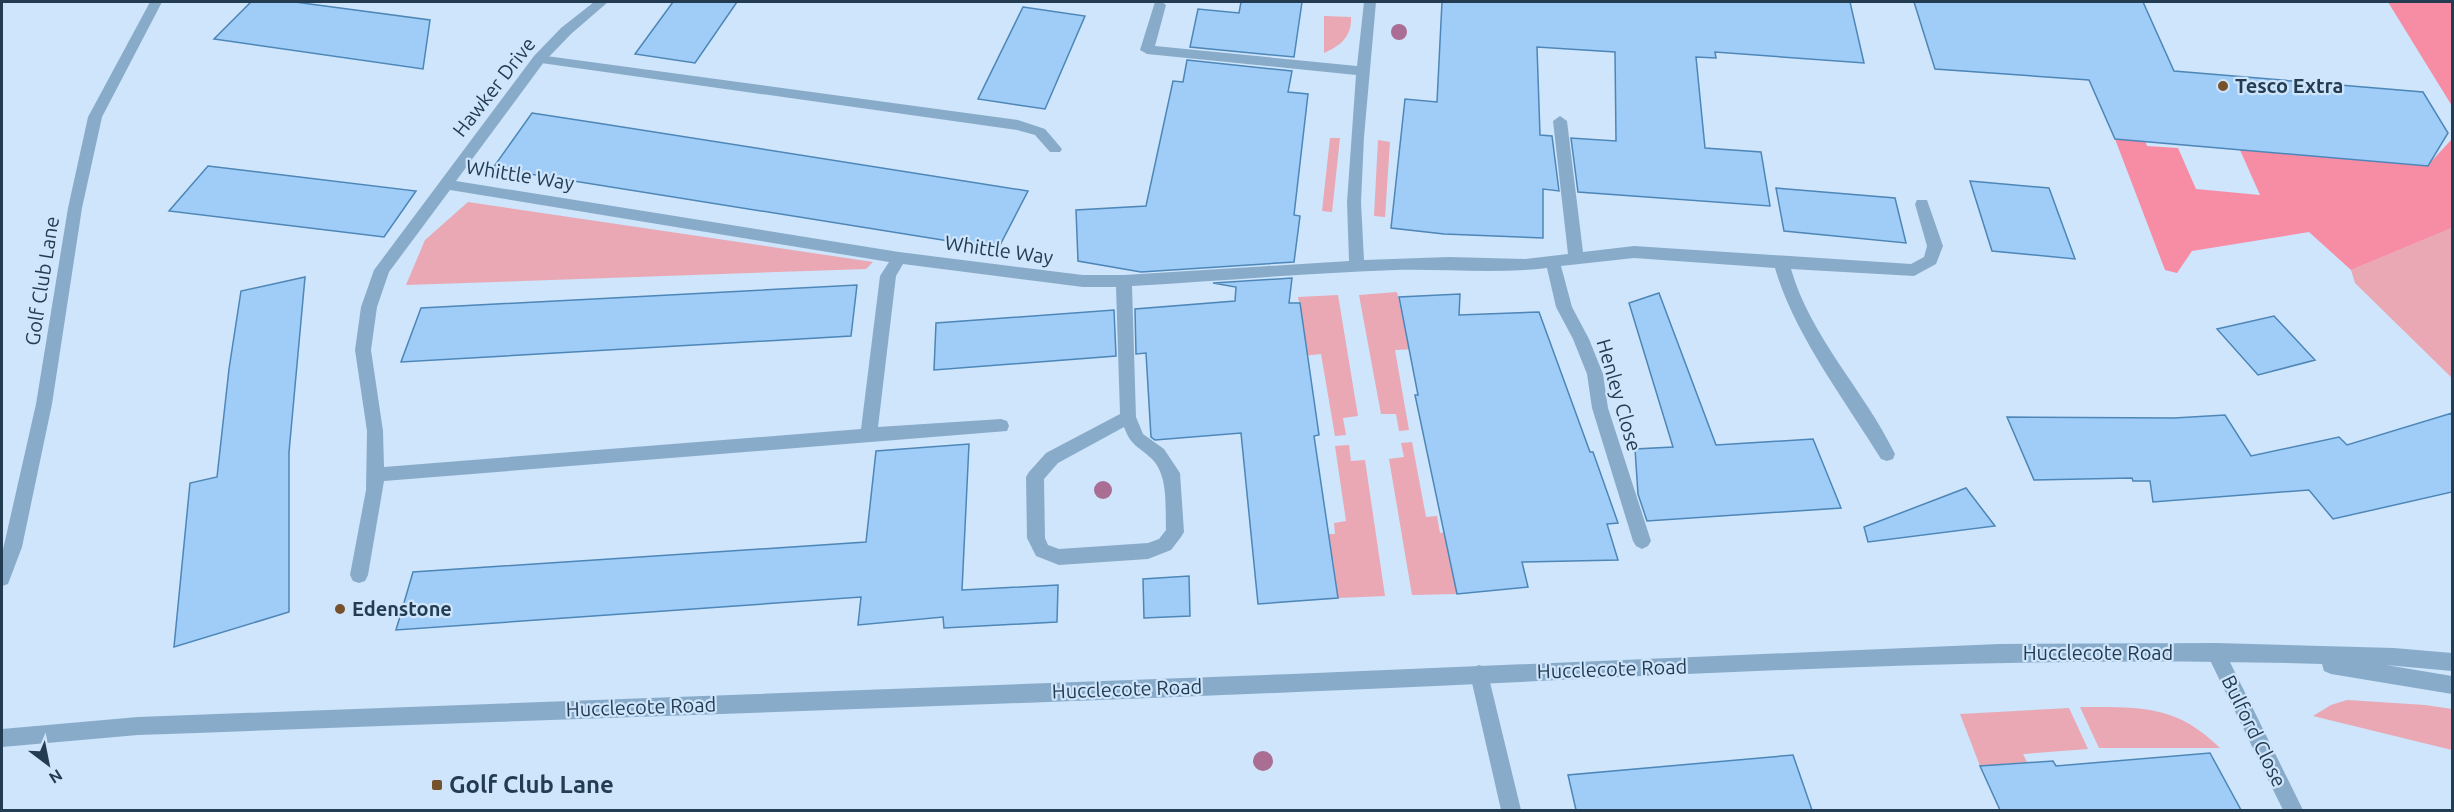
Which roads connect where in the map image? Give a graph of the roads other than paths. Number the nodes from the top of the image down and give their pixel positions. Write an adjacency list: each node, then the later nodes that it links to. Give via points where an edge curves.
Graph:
1 (156, 2): 24 (street, Golf Club Lane, via 95,117 75,208 44,404 13,547)
2 (602, 2): 5 (street, Hawker Drive)
3 (1370, 2): 6 (street)
4 (1160, 5): 6 (street, via 1147,50)
5 (539, 59): 8 (street, via 1018,125 1040,132); 9 (street, Hawker Drive)
6 (1363, 71): 15 (street, via 1354,202)
7 (1560, 121): 12 (street)
8 (1055, 149)
9 (446, 184): 11 (street, Whittle Way); 21 (street, Hawker Drive, via 382,270 369,307 363,350 375,431)
10 (1922, 204): 13 (street, via 1935,246 1931,260 1914,270)
11 (899, 258): 16 (street, Whittle Way, via 1044,278); 19 (street, via 888,276)
12 (1576, 260): 13 (street, via 1634,252); 14 (street)
13 (1781, 262): 20 (street, via 1790,293 1807,326)
14 (1552, 263): 15 (street); 22 (street, Henley Close, via 1564,307 1595,374 1600,408)
15 (1357, 266): 16 (street, Whittle Way)
16 (1124, 281): 17 (street)
17 (1128, 417): 17 (street, via 1136,438 1158,454 1171,473 1175,532 1165,545 1148,551 1059,557 1042,551 1035,538 1035,477 1052,458)
18 (1001, 426): 19 (street)
19 (869, 435): 21 (street)
20 (1887, 454)
21 (375, 475): 23 (street, Hawker Drive)
22 (1642, 541)
23 (359, 575)
24 (2, 578)
25 (2215, 652): 26 (street, Hucclecote Road); 28 (street, Hucclecote Road, via 2000,653); 32 (street, Bulford Close)
26 (2253, 654): 27 (street, Hucclecote Road); 29 (street, Hucclecote Road)
27 (2452, 662)
28 (1479, 674): 30 (street, Hucclecote Road, via 138,726); 31 (street)
29 (2452, 685)
30 (2, 738)
31 (1511, 810)
32 (2293, 810)

